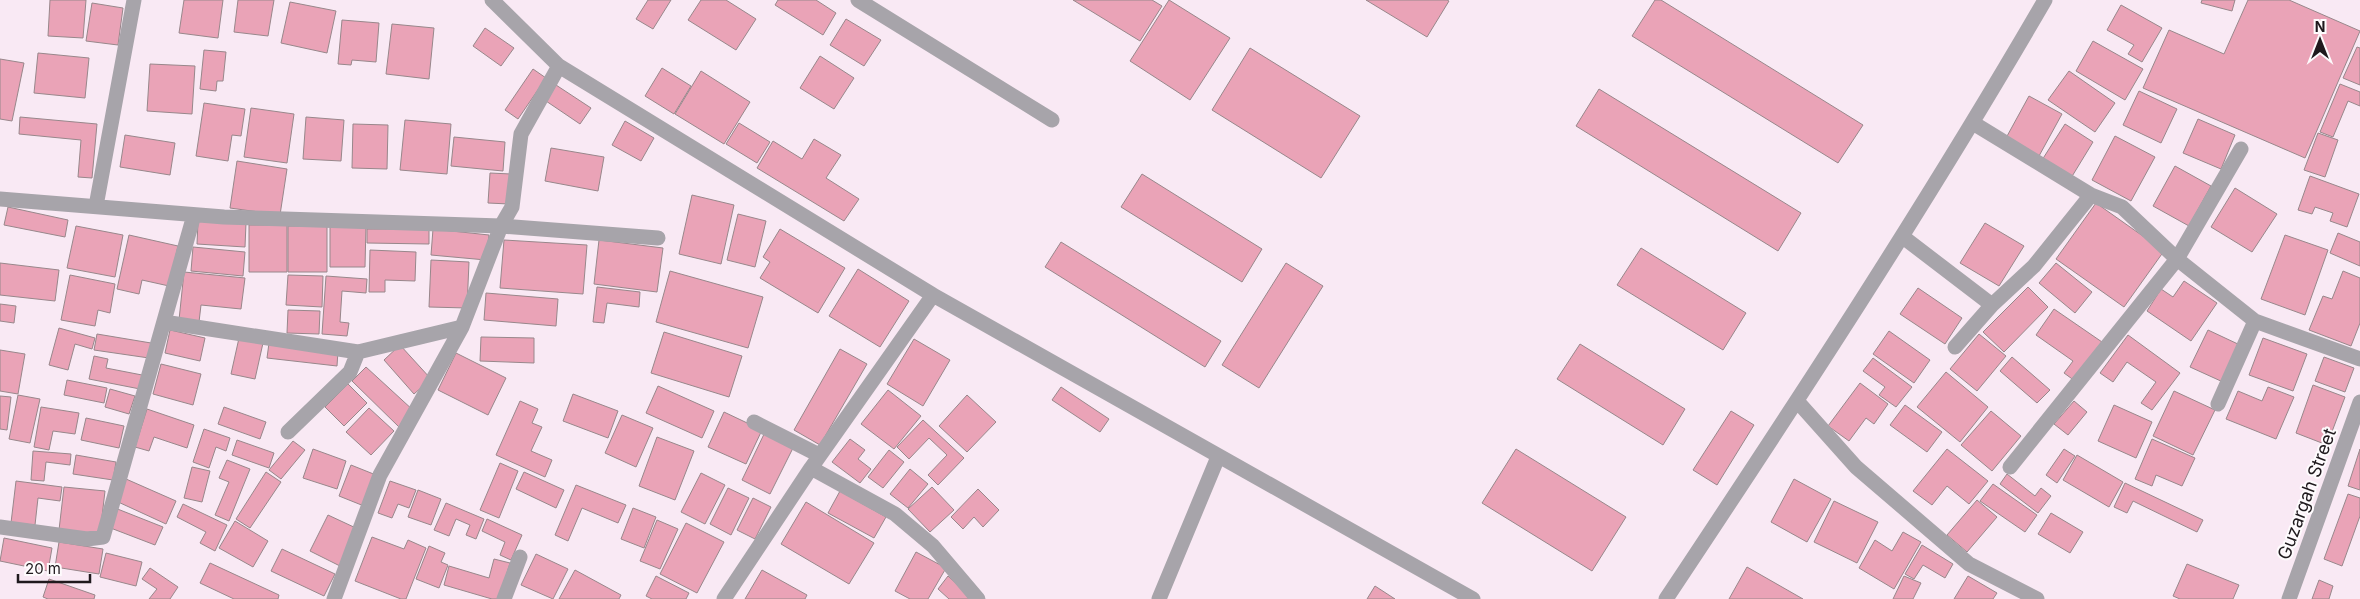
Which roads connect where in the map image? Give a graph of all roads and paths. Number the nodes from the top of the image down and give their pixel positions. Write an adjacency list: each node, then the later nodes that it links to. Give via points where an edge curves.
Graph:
1 (134, 0): 11 (street)
2 (492, 0): 5 (street)
3 (858, 0): 6 (street)
4 (2045, 0): 7 (street)
5 (559, 66): 13 (street, via 521,134 512,207); 17 (street)
6 (1052, 120)
7 (1973, 123): 9 (street); 14 (street)
8 (2241, 149): 16 (street)
9 (2091, 195): 16 (street, via 2122,207); 18 (street, via 2034,266)
10 (0, 199): 11 (street)
11 (96, 206): 12 (street)
12 (194, 215): 13 (street); 20 (street)
13 (501, 226): 15 (street); 21 (street)
14 (1903, 237): 18 (street); 25 (street)
15 (658, 238)
16 (2177, 258): 19 (street); 32 (street)
17 (933, 294): 30 (street); 31 (street)
18 (1992, 305): 22 (street)
19 (2255, 321): 24 (street); 27 (street)
20 (164, 322): 23 (street); 33 (street, via 103,537 87,539)
21 (462, 327): 23 (street); 36 (street, via 380,475)
22 (1955, 347)
23 (358, 352): 29 (street, via 350,372)
24 (2360, 359)
25 (1798, 402): 41 (street); 42 (street, via 1856,467 1969,564)
26 (2360, 402): 43 (street, Guzargah Street)
27 (2218, 404)
28 (754, 422): 31 (street)
29 (288, 432)
30 (1218, 457): 35 (street); 40 (street)
31 (815, 462): 38 (street); 39 (street, via 895,514 933,546)
32 (2010, 467)
33 (0, 527)
34 (520, 557): 37 (street)
35 (1468, 598)
36 (334, 599)
37 (504, 599)
38 (724, 599)
39 (978, 599)
40 (1159, 599)
41 (1666, 599)
42 (2037, 599)
43 (2289, 599)

